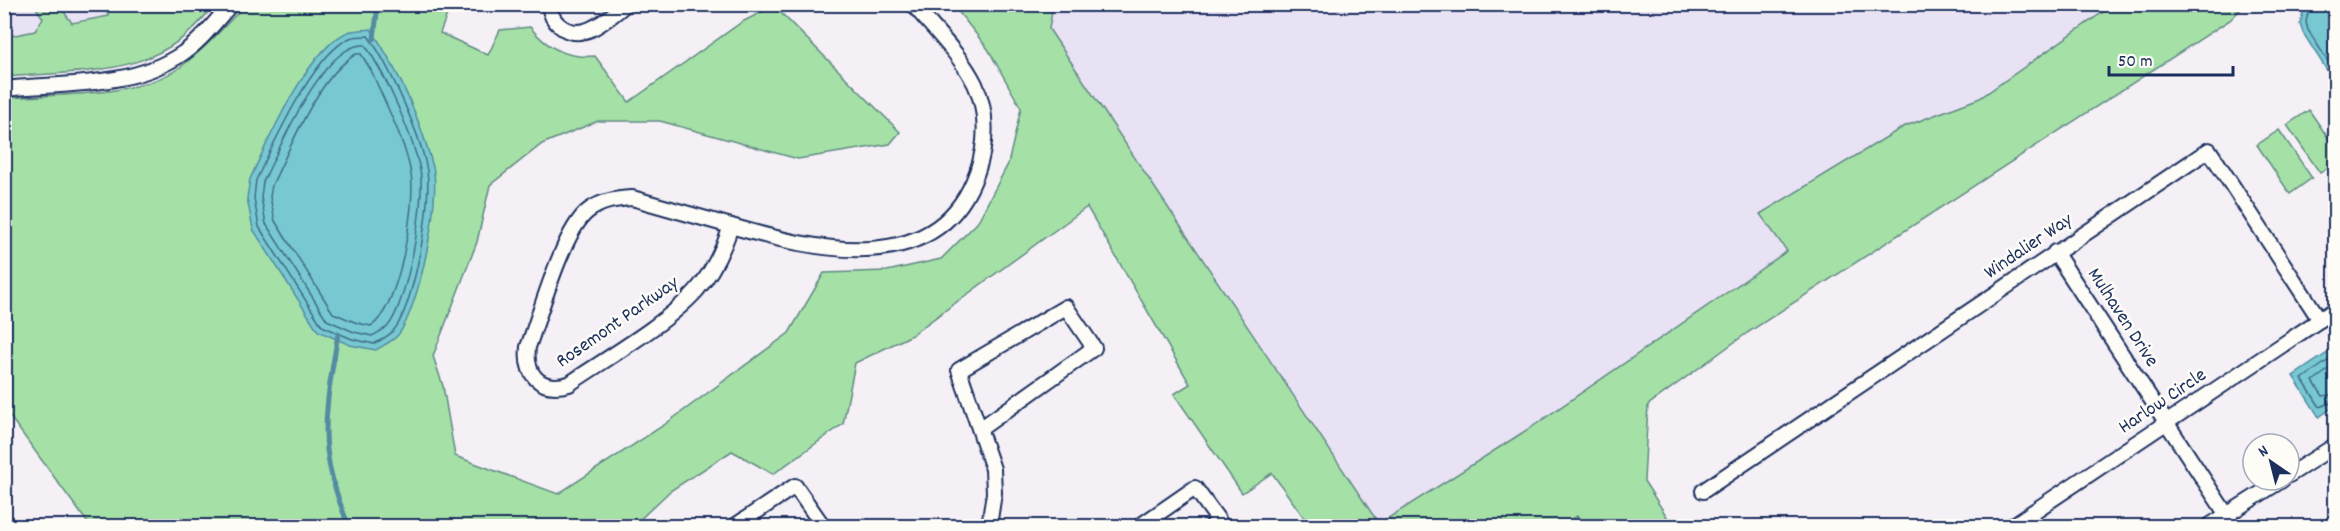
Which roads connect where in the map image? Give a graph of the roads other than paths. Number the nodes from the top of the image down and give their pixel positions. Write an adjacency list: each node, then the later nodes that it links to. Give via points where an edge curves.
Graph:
1 (549, 4): 2 (street, via 560,27 582,32)
2 (626, 4)
3 (913, 4): 6 (street, Rosemont Parkway, via 965,66 983,109 983,156 973,185 954,212 929,232 899,246 871,250 821,248)
4 (226, 8): 5 (street, via 184,52 139,74)
5 (4, 89)
6 (731, 226): 6 (street, Rosemont Parkway, via 632,198 612,199 589,210 570,233 528,347 532,375 549,386 569,384 678,307 711,271)
7 (2055, 252): 9 (street, Windalier Way, via 2209,150); 10 (street, Mulhaven Drive); 14 (street, Windalier Way)
8 (2336, 309): 9 (street, Harlow Circle)
9 (2320, 320): 10 (street, Harlow Circle)
10 (2167, 423): 16 (street, Mulhaven Drive); 22 (street, Harlow Circle)
11 (980, 429): 11 (street, via 959,370 1066,307 1094,348); 19 (street, via 993,469)
12 (2336, 445): 13 (street)
13 (2301, 467)
14 (1703, 491)
15 (2267, 492): 16 (street)
16 (2231, 521): 23 (street)
17 (735, 526): 18 (street, via 795,486)
18 (823, 526)
19 (989, 526)
20 (1140, 526): 21 (street, via 1195,488 1219,521)
21 (1212, 526)
22 (2012, 526)
23 (2209, 526)

